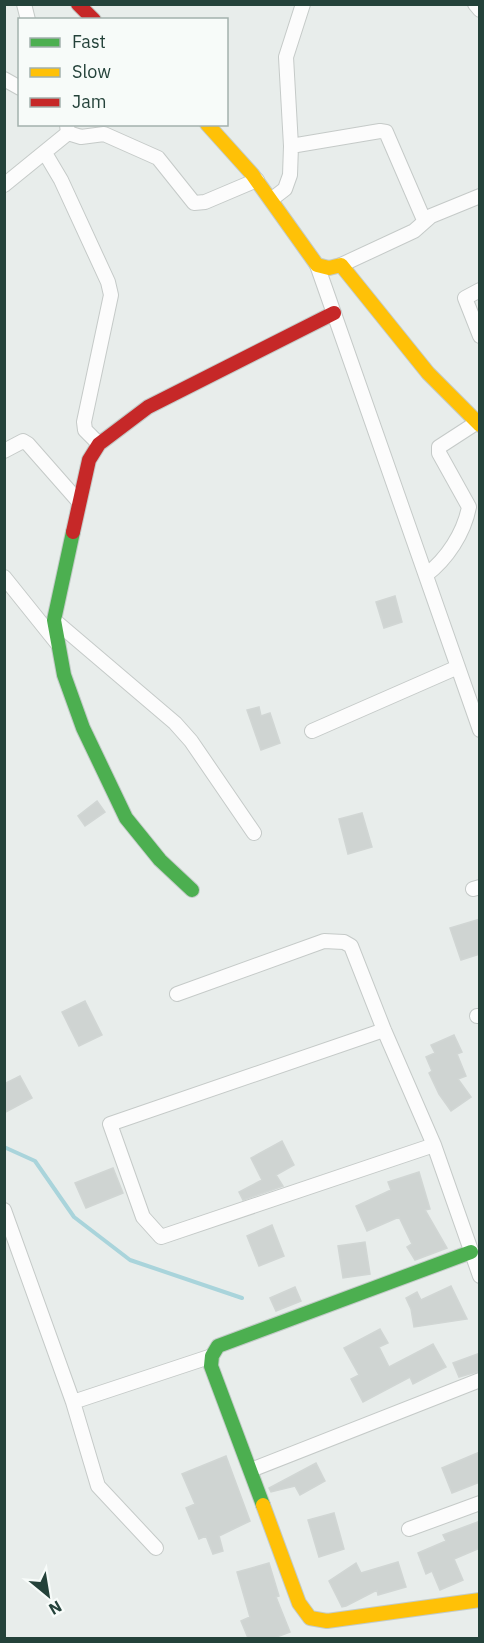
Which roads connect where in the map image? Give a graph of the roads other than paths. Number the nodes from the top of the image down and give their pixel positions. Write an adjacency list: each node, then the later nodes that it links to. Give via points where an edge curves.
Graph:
1 (78, 4): 5 (street)
2 (303, 4): 10 (street, via 286,57)
3 (475, 4): 4 (street)
4 (480, 10)
5 (92, 18)
6 (4, 79): 7 (street)
7 (18, 87)
8 (209, 126): 12 (street)
9 (68, 129): 11 (street); 12 (street, via 81,137 104,134 158,158 194,203)
10 (291, 147): 15 (street, via 285,189); 16 (street, via 386,132)
11 (45, 153): 13 (street); 23 (street, via 61,180 111,295 84,422 85,430)
12 (257, 180): 15 (street)
13 (4, 185)
14 (480, 196): 16 (street)
15 (272, 199): 17 (street)
16 (424, 220): 18 (street, via 414,231)
17 (316, 265): 18 (street); 20 (street)
18 (341, 265): 22 (street, via 428,373)
19 (480, 290): 21 (street, via 465,298)
20 (334, 313): 23 (street, via 148,407); 26 (street)
21 (480, 336)
22 (478, 424): 26 (street, via 439,447 469,507 449,552)
23 (99, 444): 25 (street, via 89,460)
24 (4, 451): 25 (street, via 23,441 28,444)
25 (80, 502): 28 (street)
26 (426, 575): 30 (street)
27 (4, 577): 29 (street)
28 (54, 620): 29 (street); 33 (street, via 175,723)
29 (57, 643): 34 (street, via 83,728 126,818 160,860)
30 (458, 667): 31 (street); 32 (street)
31 (480, 730)
32 (312, 731)
33 (254, 833)
34 (192, 890)
35 (177, 994): 36 (street, via 335,940 351,946)
36 (384, 1030): 37 (street); 37 (street, via 110,1124 143,1217 161,1237)
37 (434, 1144): 39 (street)
38 (4, 1210): 43 (street)
39 (471, 1252): 40 (street); 41 (street, via 218,1346)
40 (480, 1276)
41 (212, 1356): 43 (street); 44 (street, via 212,1366)
42 (480, 1380): 44 (street)
43 (73, 1402): 47 (street, via 98,1486)
44 (251, 1470): 48 (street, via 298,1603 310,1618 327,1621)
45 (480, 1503): 46 (street)
46 (409, 1529)
47 (156, 1548)
48 (480, 1600)

